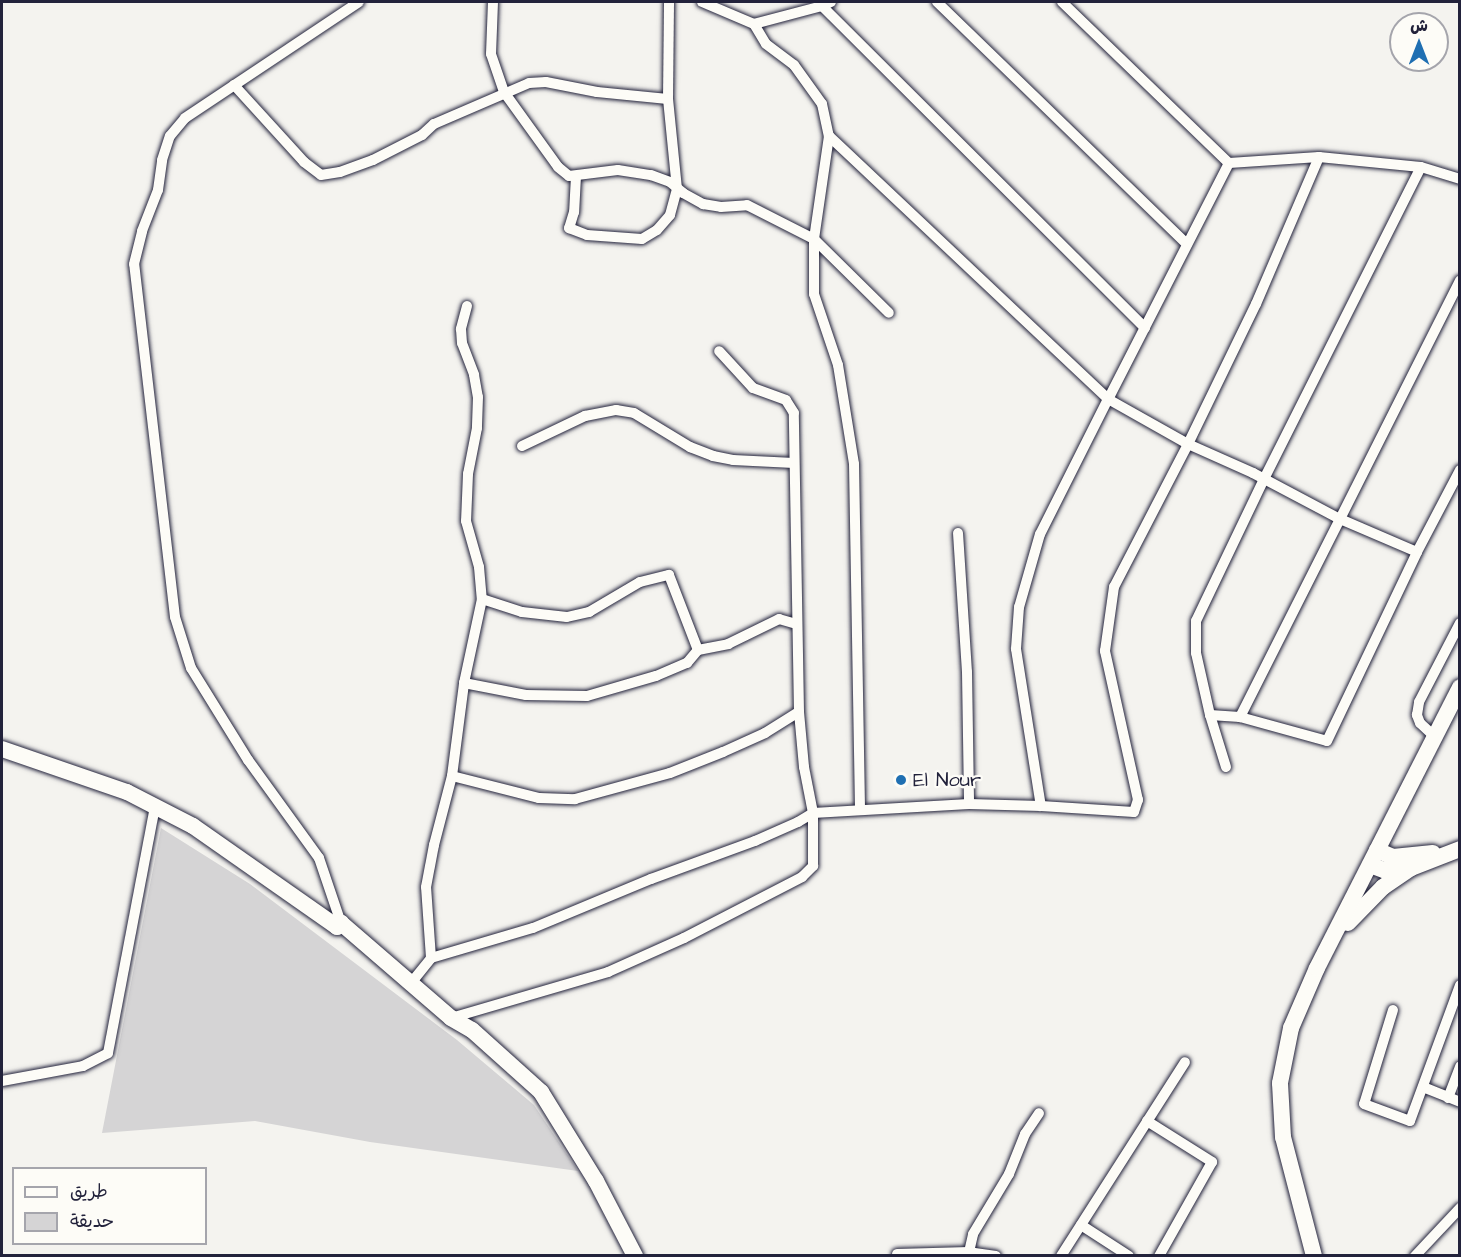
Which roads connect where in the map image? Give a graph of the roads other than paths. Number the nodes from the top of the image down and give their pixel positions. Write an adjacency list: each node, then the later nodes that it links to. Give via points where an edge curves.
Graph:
1 (359, 2): 9 (street)
2 (493, 2): 10 (street, via 491,54)
3 (669, 2): 11 (street)
4 (702, 2): 8 (street)
5 (937, 2): 20 (street)
6 (1062, 2): 14 (street)
7 (827, 4): 8 (street); 24 (street)
8 (754, 24): 12 (street, via 766,44 794,65 822,104)
9 (234, 85): 10 (street, via 304,162 321,175 373,160 422,135 434,124); 56 (street, via 184,118 170,136 158,190 134,264 164,531 176,617 191,668 248,759 319,858)
10 (504, 92): 11 (street, via 546,82); 16 (street, via 558,167 569,176)
11 (668, 99): 18 (street)
12 (829, 136): 19 (street); 26 (street)
13 (1319, 157): 14 (street); 15 (street); 27 (street, via 1256,304)
14 (1229, 164): 20 (street)
15 (1421, 167): 17 (street); 31 (street)
16 (576, 176): 18 (street, via 618,170 651,175); 18 (street, via 569,228 587,235 642,239 670,215)
17 (1460, 179)
18 (677, 189): 19 (street, via 703,204 747,205)
19 (814, 239): 23 (street); 51 (street, via 814,294 838,365 854,464)
20 (1187, 244): 24 (street)
21 (1460, 280): 32 (street)
22 (466, 306): 35 (street, via 462,343 478,397 466,521 479,567)
23 (889, 313)
24 (1145, 328): 26 (street)
25 (719, 351): 29 (street, via 753,388 786,400 794,413)
26 (1108, 399): 27 (street); 50 (street, via 1040,534 1019,607 1016,650)
27 (1188, 444): 31 (street); 50 (street, via 1114,587 1105,651 1138,800 1134,812)
28 (522, 446): 29 (street, via 585,416 616,410 634,412 712,456)
29 (795, 463): 37 (street)
30 (1460, 470): 34 (street)
31 (1264, 479): 32 (street); 42 (street, via 1196,621 1196,653)
32 (1340, 519): 34 (street); 43 (street)
33 (958, 533): 48 (street, via 968,672)
34 (1417, 552): 43 (street, via 1327,741)
35 (482, 599): 38 (street, via 522,612 567,617 589,612 640,582 669,575); 39 (street)
36 (1460, 623): 44 (street, via 1419,702 1420,723)
37 (796, 624): 38 (street, via 779,619 728,644); 41 (street)
38 (698, 650): 39 (street, via 687,663 622,688 587,696 526,695)
39 (464, 683): 47 (street)
40 (1460, 687): 44 (main road)
41 (799, 712): 47 (street, via 723,752 670,772 575,799 539,798); 52 (street)
42 (1210, 715): 43 (street); 46 (street)
43 (1240, 717)
44 (1434, 736): 54 (main road)
45 (2, 749): 49 (main road, via 127,792)
46 (1226, 766)
47 (452, 776): 58 (street, via 426,887)
48 (969, 804): 50 (street); 51 (street)
49 (155, 806): 56 (main road, via 193,826 337,927); 65 (street, via 108,1053 83,1066)
50 (1041, 806)
51 (860, 810): 52 (street)
52 (813, 813): 58 (street, via 755,841 533,928); 62 (street, via 813,866 802,877 608,972)
53 (1458, 849): 54 (main road); 55 (main road)
54 (1373, 857): 55 (main road, via 1384,870); 57 (main road)
55 (1411, 868): 57 (main road, via 1370,898)
56 (341, 923): 59 (main road)
57 (1333, 939): 80 (main road, via 1291,1028 1281,1083 1283,1137)
58 (431, 958): 59 (street)
59 (411, 983): 62 (main road)
60 (1460, 985): 66 (street)
61 (1393, 1010): 66 (street, via 1364,1104 1410,1121)
62 (450, 1018): 75 (main road, via 472,1030 541,1092 596,1181)
63 (1185, 1062): 70 (street)
64 (1460, 1066): 67 (street)
65 (2, 1082)
66 (1423, 1087): 67 (street)
67 (1448, 1098): 68 (street)
68 (1460, 1102)
69 (1039, 1113): 73 (street, via 972,1234)
70 (1147, 1121): 72 (street); 79 (street, via 1212,1162)
71 (1460, 1208): 81 (street)
72 (1081, 1225): 77 (street); 78 (street)
73 (969, 1252): 74 (street); 76 (street)
74 (897, 1254)
75 (635, 1256)
76 (996, 1256)
77 (1061, 1256)
78 (1129, 1256)
79 (1159, 1256)
80 (1314, 1256)
81 (1414, 1256)

